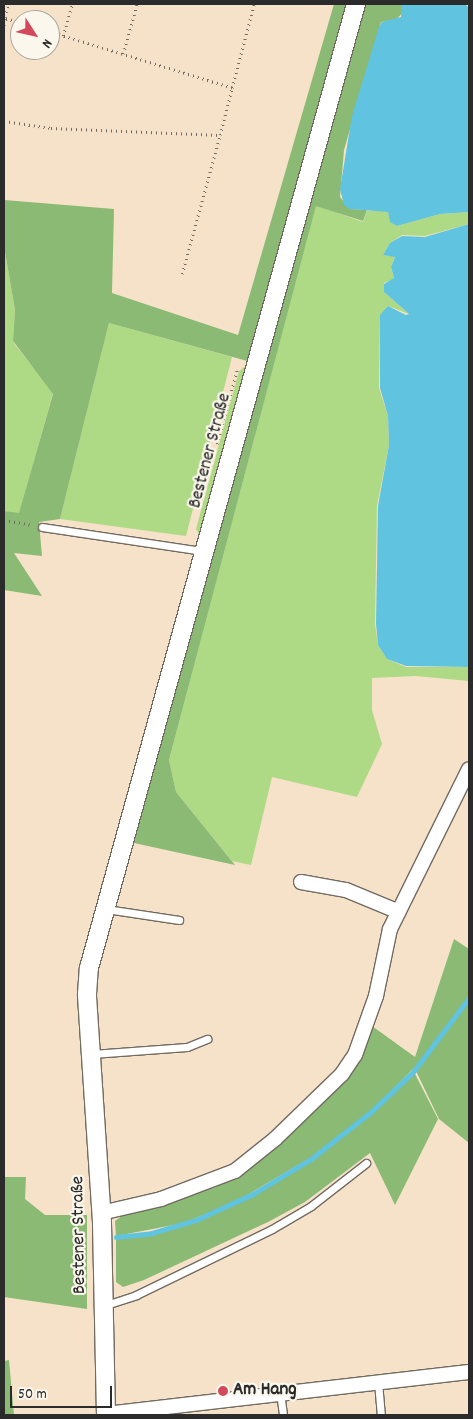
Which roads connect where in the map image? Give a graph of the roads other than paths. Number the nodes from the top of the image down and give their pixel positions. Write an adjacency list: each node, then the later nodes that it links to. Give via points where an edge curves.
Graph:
1 (356, 4): 3 (street, Bestener Straße)
2 (42, 527): 3 (lane)
3 (206, 552): 6 (street, Bestener Straße)
4 (469, 769): 7 (street)
5 (301, 882): 7 (street, via 346,890)
6 (105, 908): 8 (lane); 10 (street, Bestener Straße, via 88,980)
7 (399, 912): 12 (street, via 390,929 376,996 355,1055 342,1074 275,1139 235,1171)
8 (179, 920)
9 (207, 1039): 10 (lane, via 187,1047)
10 (92, 1054): 12 (street, Bestener Straße)
11 (366, 1163): 13 (lane, via 311,1206 272,1229 136,1295)
12 (102, 1217): 13 (street, Bestener Straße)
13 (103, 1306): 17 (street, Bestener Straße)
14 (469, 1372): 15 (street)
15 (378, 1382): 16 (street); 19 (lane)
16 (280, 1393): 17 (street); 18 (lane)
17 (106, 1414)
18 (283, 1415)
19 (381, 1415)

